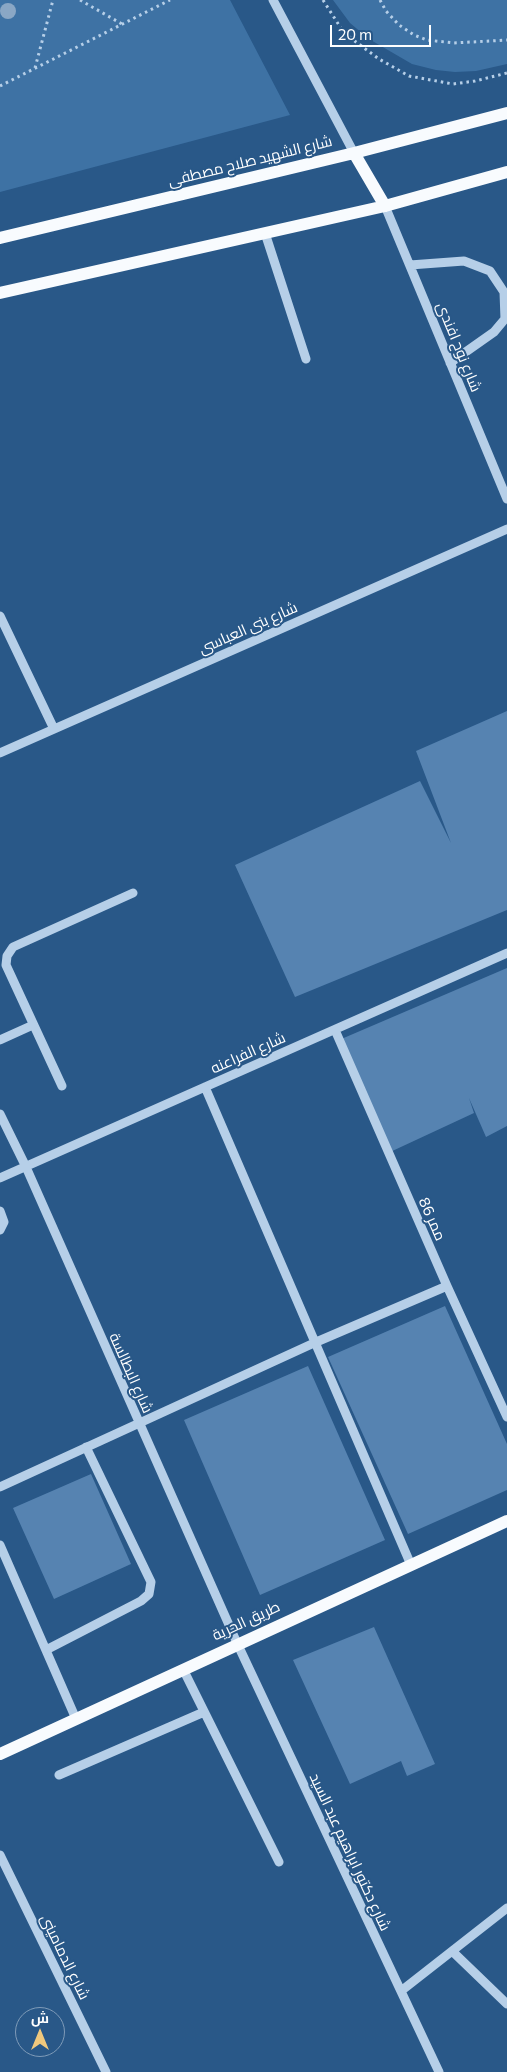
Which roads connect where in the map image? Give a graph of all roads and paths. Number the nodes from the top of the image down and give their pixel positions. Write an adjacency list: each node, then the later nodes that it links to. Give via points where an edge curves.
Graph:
1 (53, 0): 9 (path)
2 (80, 0): 7 (path)
3 (170, 0): 7 (path)
4 (273, 0): 13 (street)
5 (323, 0): 10 (path, via 344,33 409,76 453,84)
6 (380, 0): 8 (path, via 399,25 427,40 454,43)
7 (123, 24): 9 (path)
8 (507, 40)
9 (34, 69): 11 (path)
10 (507, 73)
11 (0, 86)
12 (507, 113): 13 (main road, شارع الشهيد صلاح مصطفى)
13 (354, 153): 15 (main road); 17 (main road, شارع الشهيد صلاح مصطفى)
14 (507, 172): 15 (main road)
15 (385, 206): 16 (main road); 18 (street, شارع نوح افندى)
16 (265, 233): 19 (main road); 20 (street)
17 (0, 238)
18 (410, 265): 21 (street, شارع نوح افندى); 21 (street, via 464,262 490,271 504,292 505,318 494,332)
19 (0, 292)
20 (306, 359)
21 (450, 362): 22 (street, شارع نوح افندى)
22 (507, 499)
23 (507, 529): 25 (street, شارع بنى العباسى)
24 (0, 616): 25 (street)
25 (54, 729): 26 (street, شارع بنى العباسى)
26 (0, 753)
27 (133, 892): 29 (street, via 13,947 6,965)
28 (507, 953): 30 (street, شارع الفراعنه)
29 (33, 1025): 31 (street); 32 (street)
30 (335, 1030): 33 (street, شارع الفراعنه); 39 (street, ممر 86)
31 (0, 1040)
32 (62, 1086)
33 (205, 1087): 35 (street, شارع الفراعنه); 40 (street)
34 (0, 1114): 35 (street, شارع البطالسة)
35 (26, 1167): 36 (street, شارع الفراعنه); 42 (street, شارع البطالسة)
36 (0, 1178)
37 (0, 1211): 38 (street, via 4,1222)
38 (0, 1230)
39 (447, 1286): 40 (street); 41 (street, ممر 86)
40 (314, 1343): 42 (street); 47 (street)
41 (507, 1418)
42 (138, 1422): 43 (street); 48 (street, شارع البطالسة)
43 (86, 1447): 44 (street); 49 (street, via 149,1577 149,1594)
44 (0, 1487)
45 (507, 1521): 47 (main road, طريق الحرية)
46 (0, 1545): 49 (street)
47 (411, 1565): 48 (main road, طريق الحرية)
48 (237, 1643): 50 (main road, طريق الحرية); 59 (street, شارع دكتور ابراهيم عبد السيد)
49 (46, 1650): 52 (street)
50 (183, 1669): 51 (street); 52 (main road, طريق الحرية)
51 (204, 1712): 54 (street); 56 (street)
52 (76, 1719): 53 (main road, طريق الحرية)
53 (0, 1754)
54 (59, 1775)
55 (0, 1855): 61 (street, شارع الدمامينى)
56 (279, 1862)
57 (507, 1908): 58 (street)
58 (452, 1951): 59 (street); 60 (street)
59 (401, 1991): 62 (street, شارع دكتور ابراهيم عبد السيد)
60 (507, 2004)
61 (106, 2072)
62 (439, 2072)

